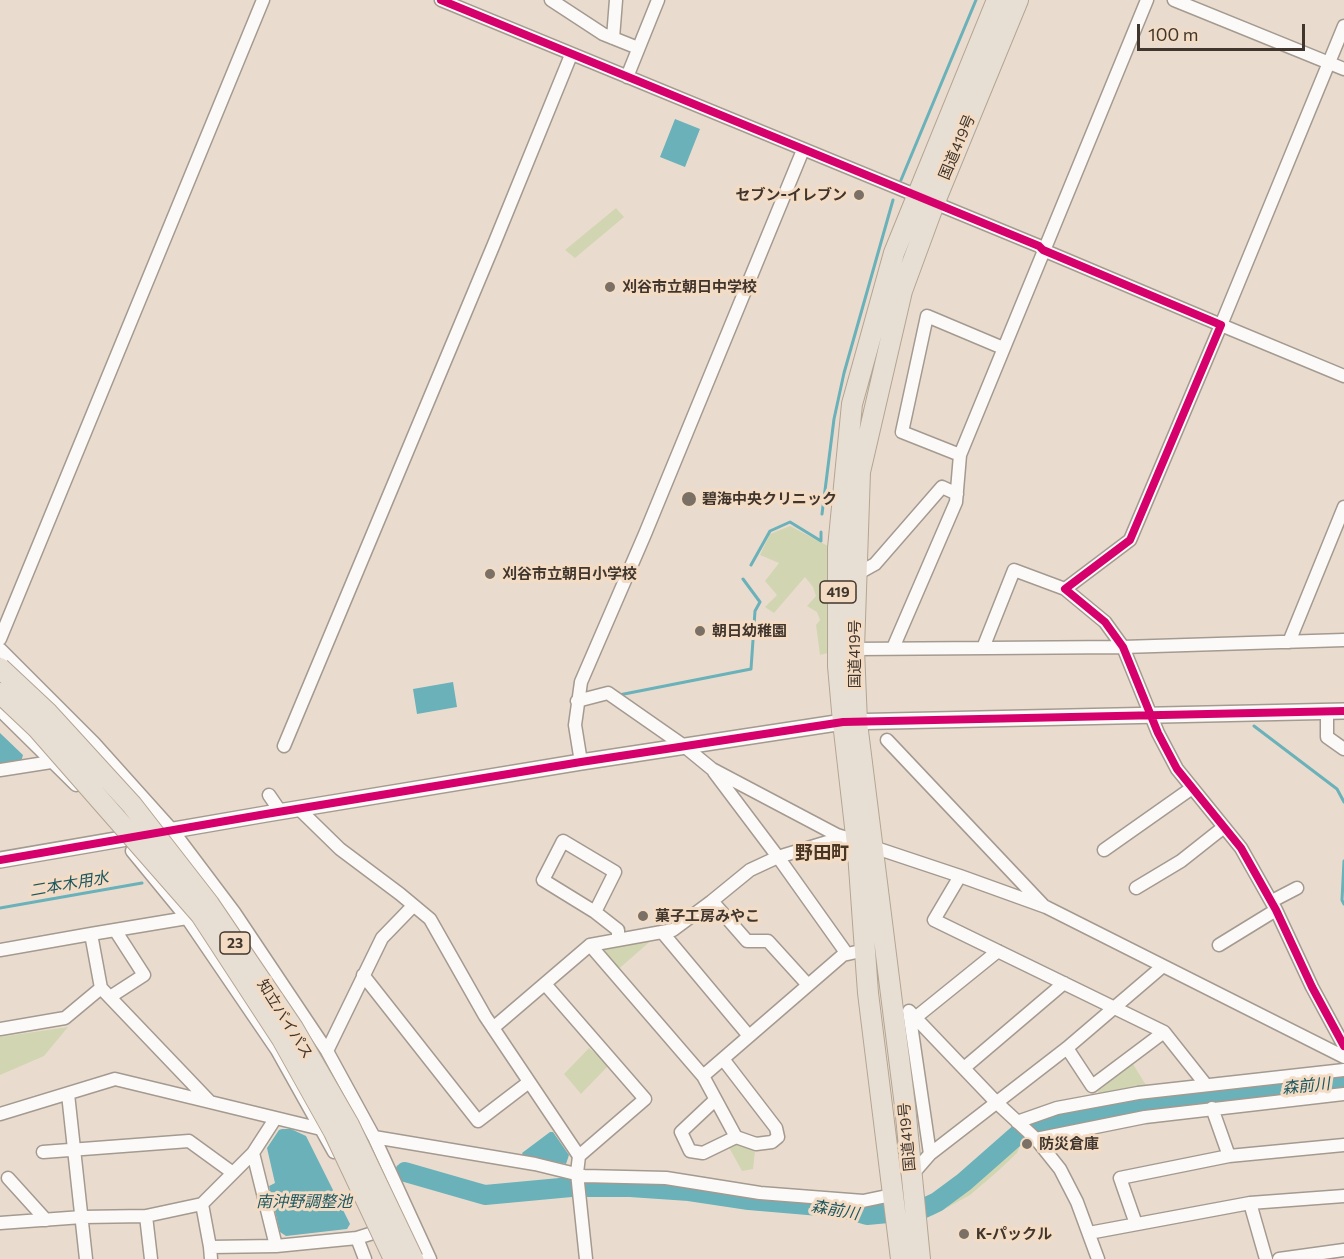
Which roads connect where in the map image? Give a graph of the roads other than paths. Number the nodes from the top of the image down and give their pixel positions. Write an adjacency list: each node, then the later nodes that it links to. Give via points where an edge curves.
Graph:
1 (263, 0): 28 (street)
2 (441, 0): 13 (street)
3 (551, 0): 11 (street)
4 (616, 0): 11 (street)
5 (658, 0): 12 (street)
6 (997, 0): 18 (highway, 国道419号 / 419)
7 (1018, 0): 18 (highway, 国道419号 / 419)
8 (1147, 0): 19 (street)
9 (1174, 0): 14 (street)
10 (1344, 26): 14 (street)
11 (613, 38): 12 (street)
12 (638, 48): 16 (street)
13 (571, 55): 16 (street); 45 (street)
14 (1329, 63): 15 (street); 20 (street)
15 (1344, 69)
16 (627, 77): 17 (street)
17 (802, 150): 18 (street); 38 (street, via 580,682)
18 (925, 200): 19 (street); 26 (highway, 国道419号 / 419, via 860,472); 43 (highway, 国道419号 / 419, via 894,253 852,404 838,548 838,666)
19 (1043, 250): 20 (street); 21 (street)
20 (1221, 324): 22 (street); 27 (street, via 1130,540)
21 (1003, 348): 23 (street); 23 (street, via 927,316 902,432)
22 (1344, 376)
23 (960, 455): 24 (street)
24 (957, 494): 26 (street, via 942,487 875,564); 32 (street)
25 (1344, 507): 30 (street)
26 (857, 574): 35 (highway, 国道419号 / 419)
27 (1065, 589): 31 (street, via 1104,622); 33 (street, via 1014,570)
28 (0, 639)
29 (1344, 640): 30 (street)
30 (1289, 642): 31 (street)
31 (1123, 647): 33 (street); 42 (street)
32 (893, 648): 33 (street); 35 (street)
33 (983, 648)
34 (0, 649): 57 (street, via 132,780)
35 (854, 649): 43 (highway, 国道419号 / 419)
36 (0, 668): 149 (highway, 知立バイパス / 23, bridge, via 47,712 132,805 209,904 293,1028 349,1125)
37 (0, 693): 148 (highway, 知立バイパス / 23, bridge, via 37,728 201,915 282,1039 334,1132)
38 (577, 701): 46 (street, via 608,693); 49 (street, via 575,725)
39 (0, 710): 48 (street)
40 (1327, 711): 41 (street); 42 (street); 47 (street, via 1327,737)
41 (1344, 711)
42 (1151, 715): 43 (street); 52 (street, via 1177,769)
43 (850, 722): 46 (street); 59 (highway, 国道419号 / 419)
44 (887, 740): 69 (street)
45 (284, 746)
46 (684, 746): 49 (street); 50 (street)
47 (1344, 749)
48 (51, 762): 51 (street); 58 (street, via 72,780)
49 (581, 762): 54 (street)
50 (712, 769): 59 (street); 61 (street)
51 (0, 770)
52 (1192, 788): 56 (street); 60 (street)
53 (269, 795): 55 (street)
54 (298, 808): 55 (street); 68 (street, via 340,849)
55 (280, 812): 57 (street)
56 (1224, 826): 64 (street, via 1181,861); 67 (street)
57 (173, 831): 58 (street); 96 (street, via 234,912)
58 (123, 840): 62 (street); 71 (street)
59 (858, 842): 61 (street); 63 (street); 80 (highway, 国道419号 / 419); 127 (highway, 国道419号 / 419, via 905,1106)
60 (1104, 850)
61 (778, 857): 66 (street, via 750,870); 80 (street)
62 (0, 860)
63 (960, 876): 69 (street); 79 (street, via 934,920)
64 (1136, 888)
65 (1297, 888): 67 (street)
66 (712, 901): 73 (street, via 673,930); 85 (street, via 747,941 768,941)
67 (1274, 905): 77 (street); 94 (street)
68 (413, 906): 82 (street, via 382,938); 90 (street, via 430,919)
69 (1046, 907): 81 (street)
70 (595, 912): 70 (street, via 543,880 563,841 615,872); 75 (street, via 618,930)
71 (187, 918): 72 (street); 113 (street, via 277,1050)
72 (115, 930): 74 (street); 87 (street, via 144,975)
73 (662, 932): 75 (street); 93 (street)
74 (91, 934): 78 (street); 86 (street)
75 (618, 940): 76 (street)
76 (590, 945): 84 (street); 101 (street)
77 (1219, 945)
78 (0, 950)
79 (998, 951): 83 (street); 89 (street)
80 (856, 952): 85 (street, via 843,954); 131 (highway, 国道419号 / 419)
81 (1163, 966): 88 (street); 97 (street)
82 (363, 975): 96 (street); 102 (street, via 478,1121)
83 (1064, 983): 88 (street); 99 (street)
84 (545, 984): 90 (street); 122 (street, via 645,1100)
85 (808, 985): 93 (street)
86 (100, 988): 87 (street); 91 (street, via 65,1018)
87 (110, 997): 107 (street)
88 (1115, 1007): 92 (street); 95 (street)
89 (915, 1018): 99 (street); 121 (street, via 909,1011)
90 (493, 1028): 102 (street)
91 (0, 1029)
92 (1164, 1032): 95 (street, via 1092,1086); 103 (street)
93 (749, 1036): 98 (street)
94 (1344, 1046)
95 (1066, 1048): 108 (street)
96 (327, 1051): 114 (street)
97 (1344, 1057)
98 (723, 1059): 101 (street); 115 (street, via 776,1128 778,1137 756,1144)
99 (964, 1068): 108 (street)
100 (1344, 1070): 103 (street)
101 (703, 1076): 106 (street)
102 (529, 1082): 122 (street)
103 (1206, 1085): 112 (street, via 1056,1108)
104 (68, 1094): 107 (street, via 115,1079); 110 (street); 118 (street)
105 (1344, 1094): 109 (street)
106 (715, 1100): 115 (street); 115 (street, via 681,1132 690,1151 703,1153)
107 (210, 1102): 111 (street)
108 (996, 1102): 112 (street); 121 (street)
109 (1212, 1108): 116 (street); 123 (street)
110 (0, 1114)
111 (274, 1119): 113 (street); 120 (street)
112 (1017, 1122): 116 (street)
113 (321, 1129): 137 (street)
114 (374, 1137): 125 (street, via 524,1162); 150 (street)
115 (736, 1137)
116 (1036, 1138): 138 (street, via 1077,1202)
117 (1344, 1145): 123 (street)
118 (75, 1149): 119 (street); 124 (street, via 189,1141); 133 (street)
119 (43, 1152)
120 (253, 1153): 124 (street); 140 (street)
121 (930, 1154): 127 (street)
122 (579, 1156): 125 (street)
123 (1229, 1156): 136 (street, via 1120,1178)
124 (233, 1173): 130 (street)
125 (578, 1176): 131 (street, via 666,1178 760,1193 863,1201); 151 (street)
126 (8, 1178): 134 (street)
127 (910, 1178): 143 (highway, 国道419号 / 419)
128 (1344, 1196): 129 (street)
129 (1250, 1203): 136 (street); 153 (street)
130 (202, 1204): 132 (street); 142 (street)
131 (892, 1210): 143 (highway, 国道419号 / 419)
132 (146, 1216): 133 (street); 145 (street)
133 (82, 1217): 134 (street); 144 (street)
134 (46, 1220): 135 (street)
135 (0, 1223)
136 (1136, 1224): 138 (street)
137 (373, 1233): 139 (street); 147 (street)
138 (1089, 1233): 152 (street)
139 (357, 1238): 140 (street); 146 (street)
140 (276, 1246): 142 (street)
141 (1344, 1250): 154 (street)
142 (210, 1253)
143 (913, 1257)
144 (86, 1259)
145 (151, 1259)
146 (365, 1259)
147 (383, 1259)
148 (394, 1259)
149 (413, 1259)
150 (430, 1259)
151 (586, 1259)
152 (1098, 1259)
153 (1266, 1259)
154 (1280, 1259)

